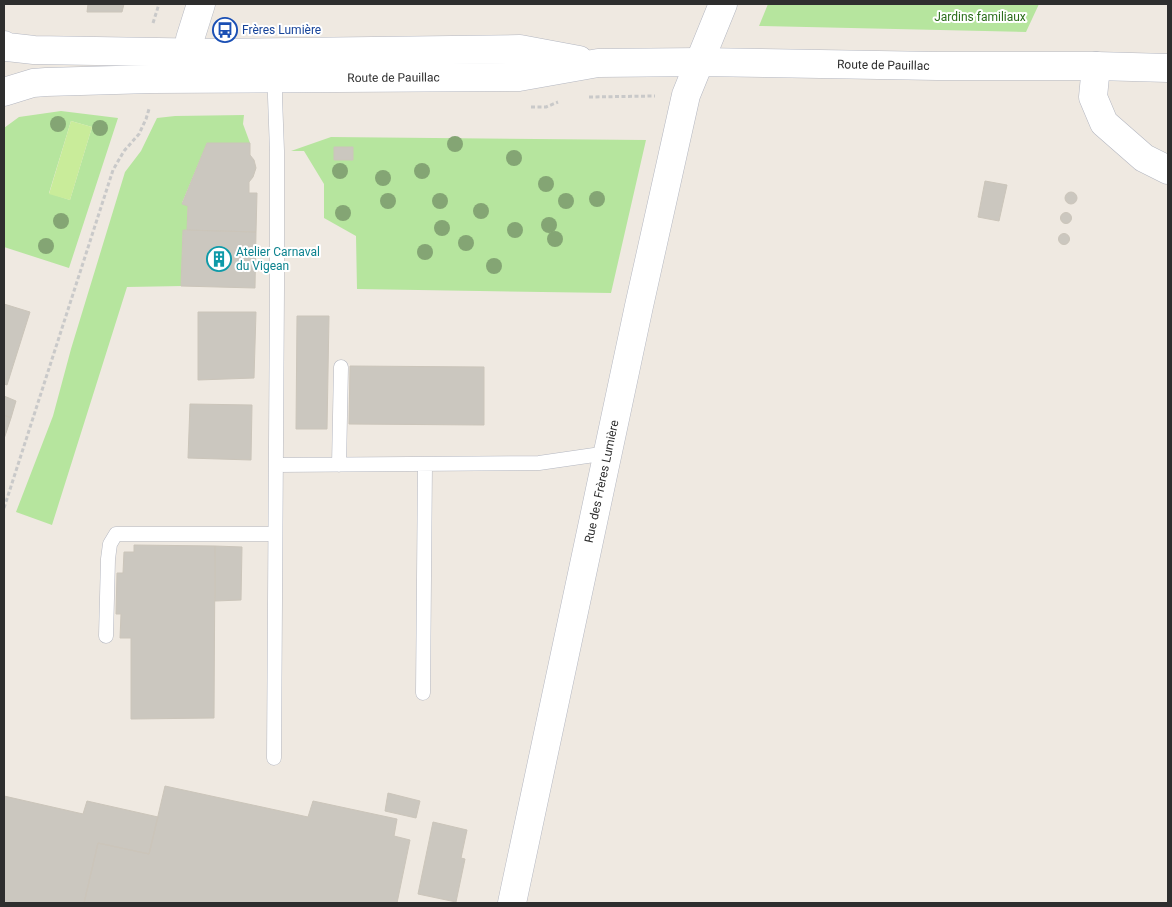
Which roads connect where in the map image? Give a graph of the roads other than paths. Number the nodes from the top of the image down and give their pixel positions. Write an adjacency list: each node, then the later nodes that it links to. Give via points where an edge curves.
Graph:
1 (201, 4): 5 (main road, via 190,39)
2 (723, 4): 4 (main road, Rue des Frères Lumière)
3 (4, 45): 5 (main road, Route de Pauillac, via 34,50 151,52)
4 (700, 62): 6 (main road, Route de Pauillac, via 598,63 520,49); 7 (main road, Route de Pauillac); 12 (main road, Rue des Frères Lumière, via 686,95)
5 (189, 66): 6 (main road, Route de Pauillac); 9 (main road, Route de Pauillac, via 151,79 32,83)
6 (275, 66): 14 (lane)
7 (1096, 66): 8 (main road, Route de Pauillac); 10 (main road, via 1093,97 1104,123 1144,158)
8 (1168, 68)
9 (4, 92)
10 (1168, 170)
11 (341, 367): 15 (lane)
12 (608, 453): 13 (lane, via 539,463); 20 (main road, Rue des Frères Lumière)
13 (425, 464): 15 (lane); 18 (lane)
14 (276, 465): 15 (lane); 16 (lane)
15 (339, 465)
16 (275, 534): 17 (lane, via 116,534 110,544 108,559); 19 (lane)
17 (106, 636)
18 (423, 693)
19 (274, 758)
20 (512, 903)

